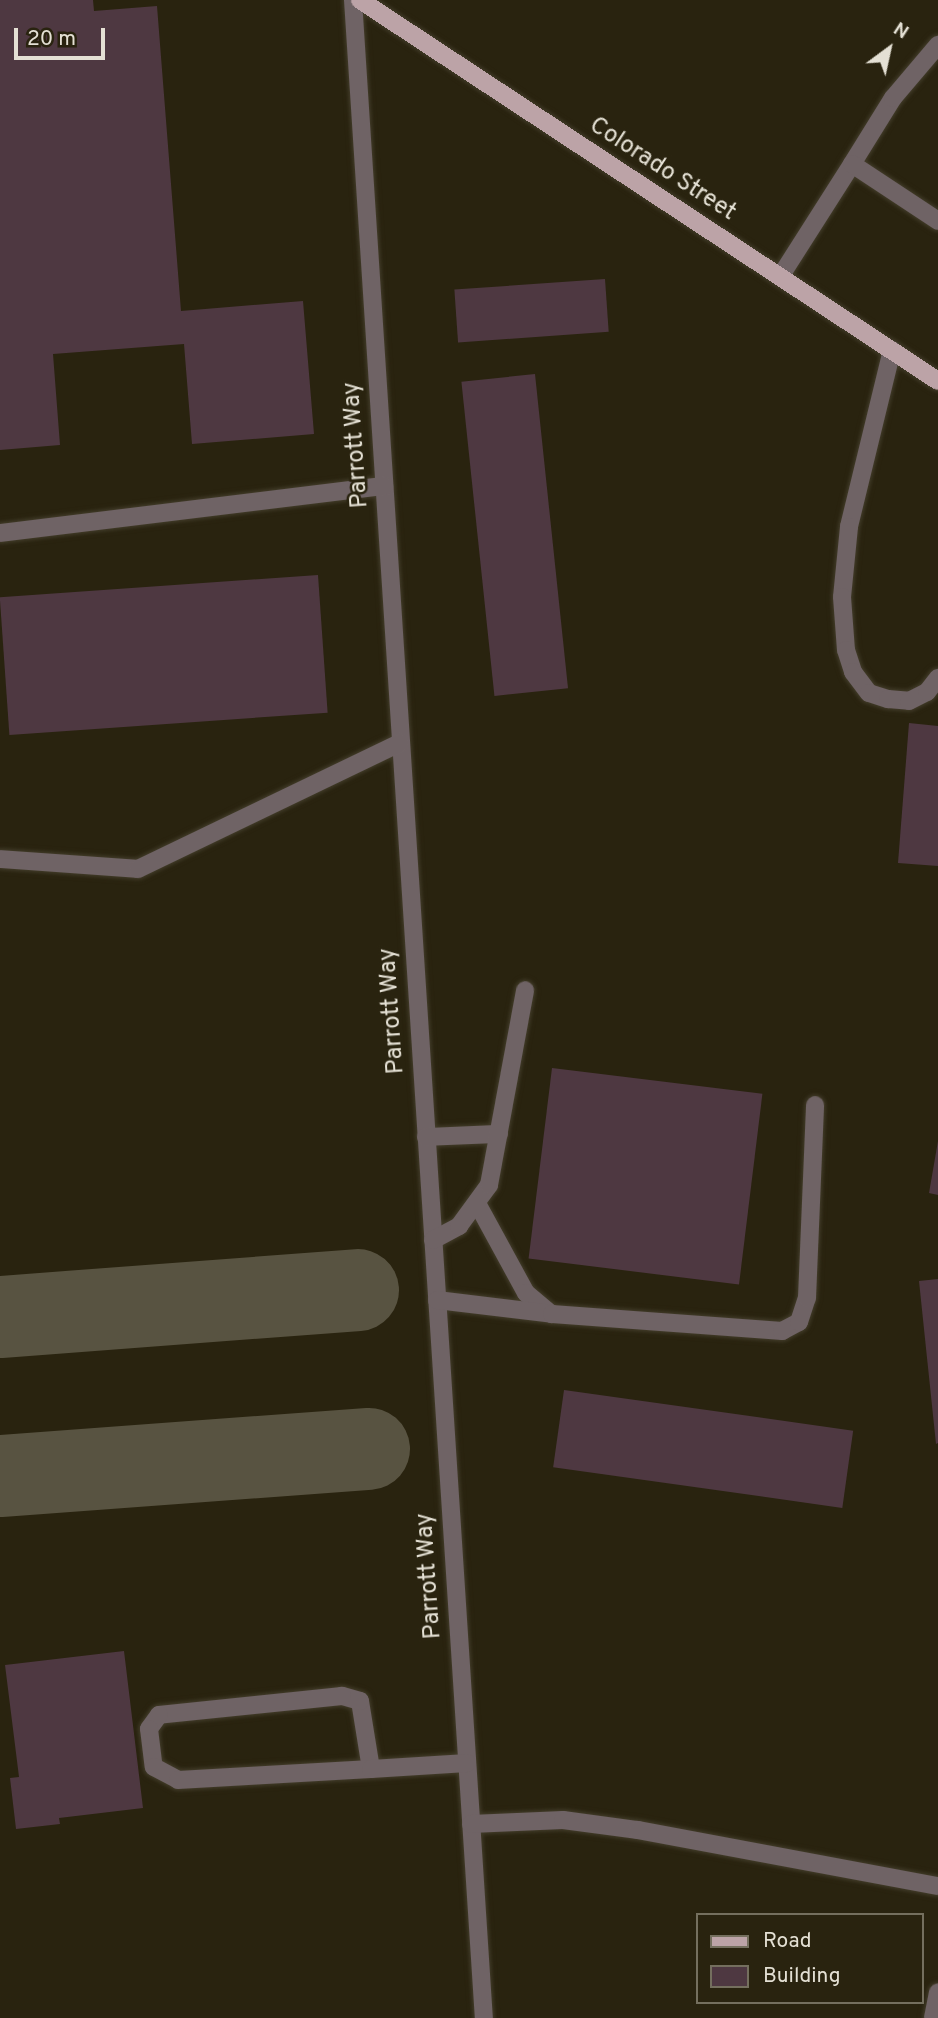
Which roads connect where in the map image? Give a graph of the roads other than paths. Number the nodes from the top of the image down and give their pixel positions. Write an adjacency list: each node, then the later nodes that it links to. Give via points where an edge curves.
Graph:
1 (353, 0): 9 (street, Parrott Way)
2 (360, 0): 6 (main road, Colorado Street)
3 (938, 45): 4 (street, via 893,98)
4 (852, 164): 5 (street); 6 (street)
5 (938, 221)
6 (780, 277): 7 (main road, Colorado Street)
7 (892, 351): 8 (main road, Colorado Street); 11 (street, via 849,527 842,597 846,650 853,672 869,693 888,699 909,701 926,692)
8 (938, 381)
9 (384, 486): 10 (street); 12 (street, Parrott Way)
10 (0, 533)
11 (938, 678)
12 (400, 743): 13 (street, via 138,869); 17 (street, Parrott Way)
13 (0, 859)
14 (525, 990): 16 (street)
15 (815, 1105): 21 (street, via 807,1298 799,1322 782,1331)
16 (499, 1134): 17 (street); 18 (street, via 489,1185)
17 (426, 1138): 19 (street, Parrott Way)
18 (478, 1205): 19 (street, via 459,1226); 21 (street, via 526,1293)
19 (433, 1241): 20 (street, Parrott Way)
20 (437, 1300): 21 (street); 22 (street, Parrott Way)
21 (552, 1314)
22 (467, 1763): 23 (street); 24 (street, Parrott Way)
23 (371, 1769): 23 (street, via 178,1780 154,1767 149,1729 159,1715 342,1696 360,1702)
24 (471, 1824): 25 (street, via 563,1821 625,1829); 27 (street, Parrott Way)
25 (938, 1886)
26 (938, 1992): 28 (street)
27 (484, 2018)
28 (933, 2018)

